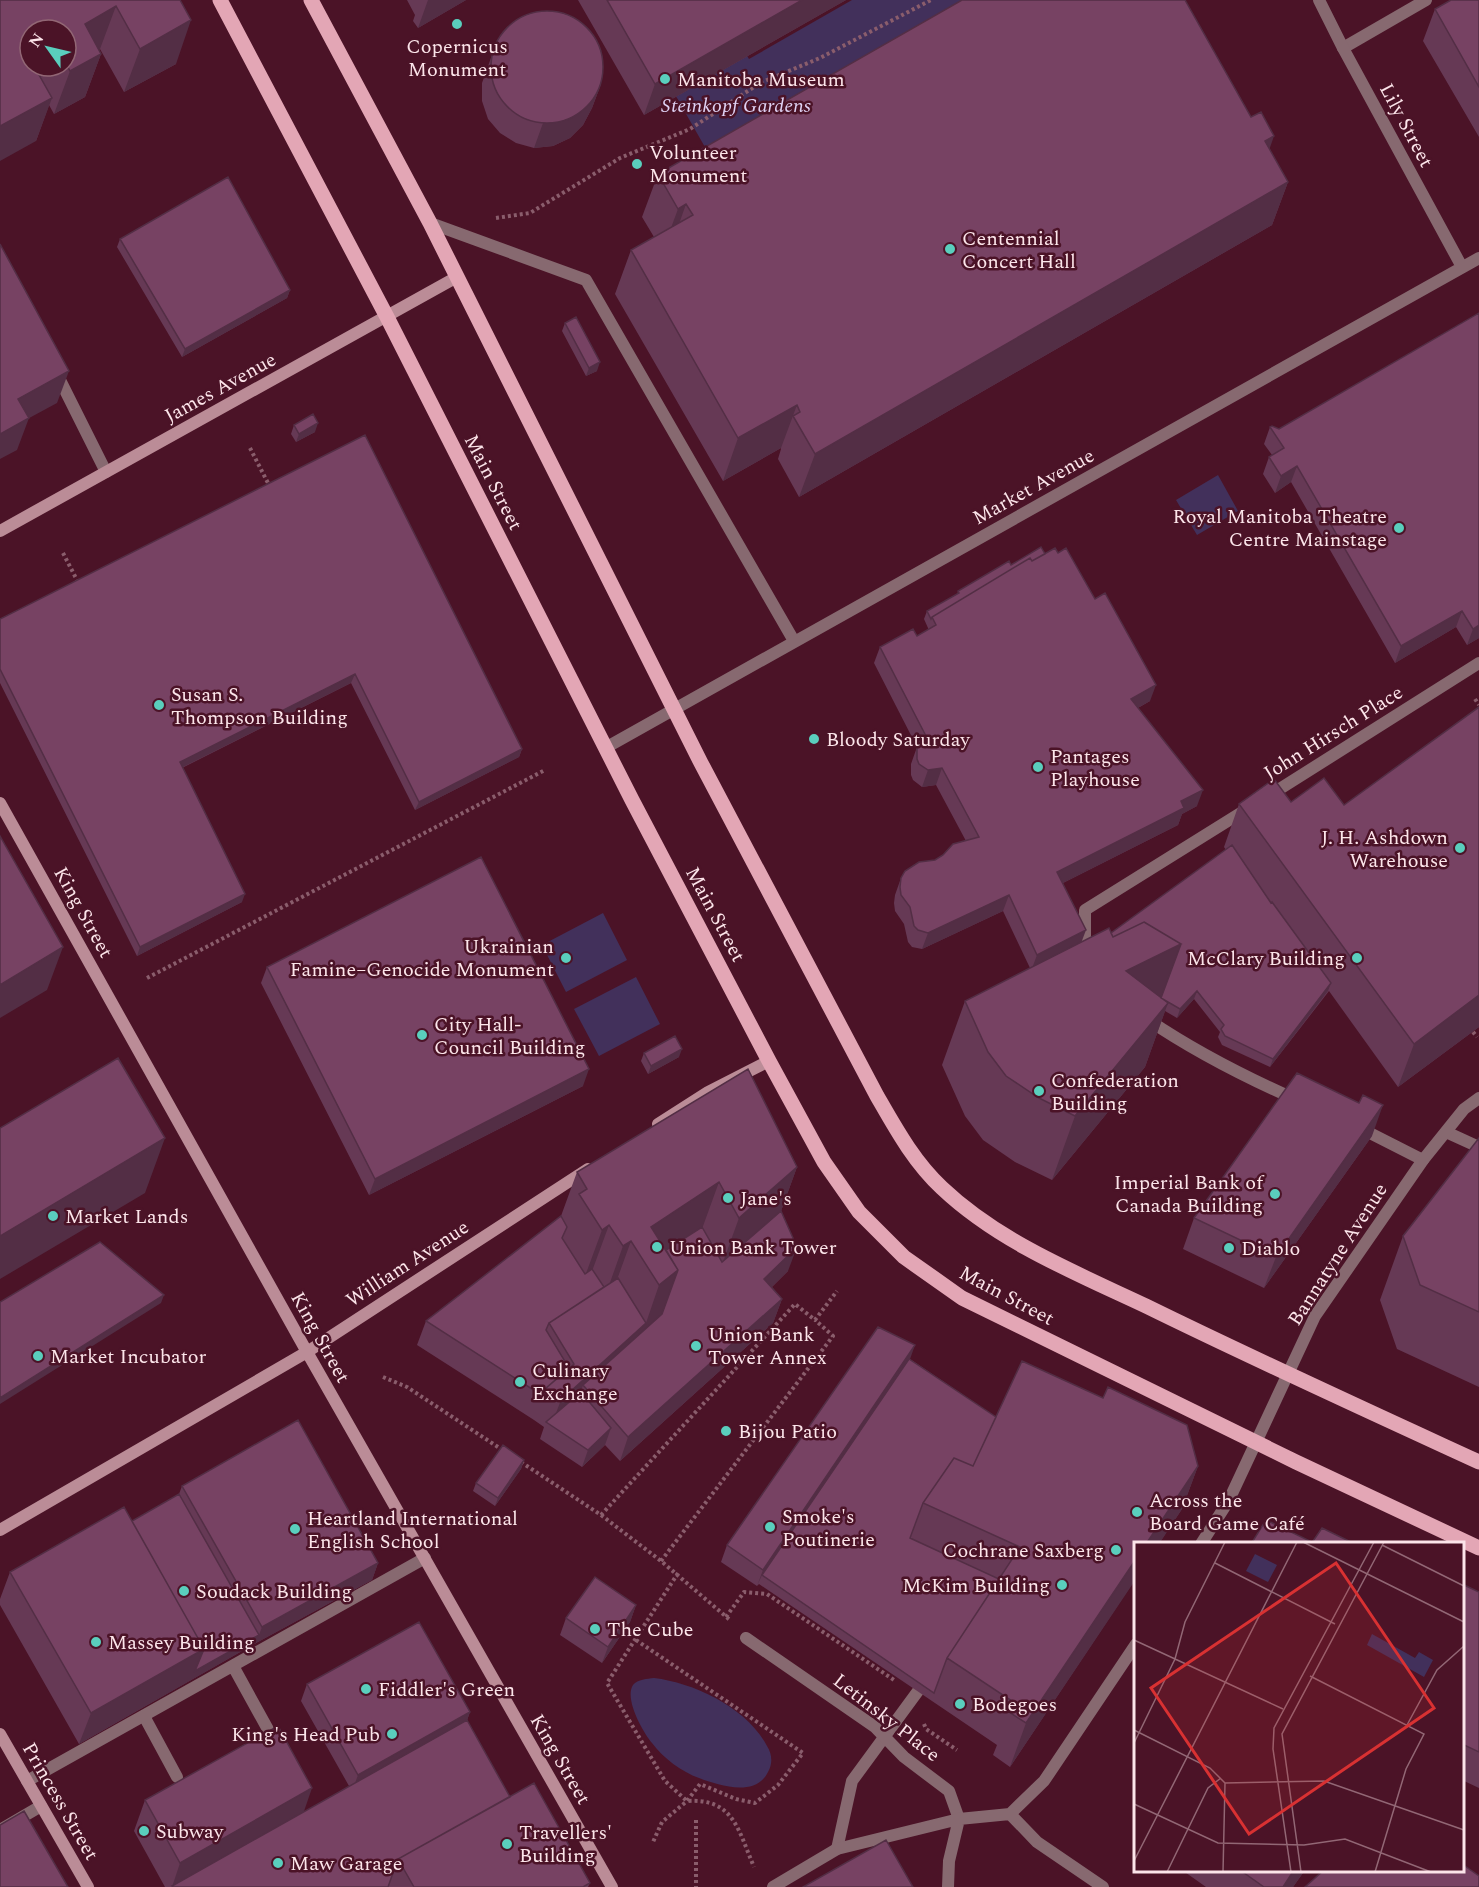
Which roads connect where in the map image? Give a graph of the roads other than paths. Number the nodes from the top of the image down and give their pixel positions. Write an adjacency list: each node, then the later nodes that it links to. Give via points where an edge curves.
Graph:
1 (220, 0): 10 (main road, Main Street)
2 (311, 0): 6 (main road)
3 (1319, 0): 5 (street, Lily Street)
4 (1426, 0): 5 (street)
5 (1343, 48): 8 (street, Lily Street)
6 (430, 223): 9 (main road); 14 (street, via 586,280)
7 (1479, 258): 8 (street, Market Avenue)
8 (1462, 267): 14 (street, Market Avenue)
9 (457, 277): 10 (main road, James Avenue); 16 (main road)
10 (387, 317): 12 (main road, James Avenue); 17 (main road, Main Street)
11 (53, 367): 12 (street)
12 (106, 471): 13 (main road, James Avenue)
13 (0, 531)
14 (794, 641): 16 (street, Market Avenue)
15 (1479, 663): 19 (street, John Hirsch Place, via 1084,910)
16 (675, 707): 17 (street, Market Avenue); 31 (main road, via 896,1131 941,1187 1007,1236 1046,1257)
17 (607, 747): 21 (main road, Main Street)
18 (0, 803): 30 (main road, King Street)
19 (1085, 972)
20 (1142, 1016): 23 (street, via 1230,1069)
21 (769, 1061): 25 (main road, via 708,1092); 32 (main road, Main Street, via 840,1187 904,1257 962,1298)
22 (1479, 1098): 26 (street, Bannatyne Avenue)
23 (1310, 1106)
24 (1354, 1125): 28 (street)
25 (648, 1130)
26 (1446, 1131): 27 (street); 28 (street, Bannatyne Avenue)
27 (1479, 1147)
28 (1423, 1160): 31 (street, Bannatyne Avenue, via 1315,1316)
29 (598, 1163): 30 (main road, William Avenue)
30 (307, 1352): 34 (main road, William Avenue); 37 (main road, King Street)
31 (1287, 1373): 32 (street, Bannatyne Avenue); 33 (main road)
32 (1255, 1442): 35 (street, Bannatyne Avenue, via 1228,1500); 36 (main road, Main Street)
33 (1479, 1462)
34 (0, 1530)
35 (1202, 1542)
36 (1479, 1548)
37 (425, 1558): 40 (street); 54 (main road, King Street)
38 (746, 1638): 44 (street, Letinsky Place)
39 (1134, 1647): 49 (street, via 1044,1781)
40 (233, 1666): 42 (street); 45 (street)
41 (915, 1695): 44 (street)
42 (144, 1716): 46 (street); 47 (street)
43 (0, 1734): 47 (main road, Princess Street)
44 (885, 1737): 50 (street, Letinsky Place, via 904,1757 949,1791); 52 (street, via 852,1781)
45 (280, 1751)
46 (177, 1777)
47 (27, 1781): 48 (main road, Princess Street)
48 (42, 1806): 51 (street); 53 (main road, Princess Street)
49 (1010, 1814): 50 (street); 57 (street, via 1037,1842)
50 (959, 1819): 52 (street); 56 (street, via 949,1861)
51 (0, 1830)
52 (837, 1849): 55 (street)
53 (88, 1887)
54 (612, 1887)
55 (773, 1887)
56 (948, 1887)
57 (1103, 1887)

